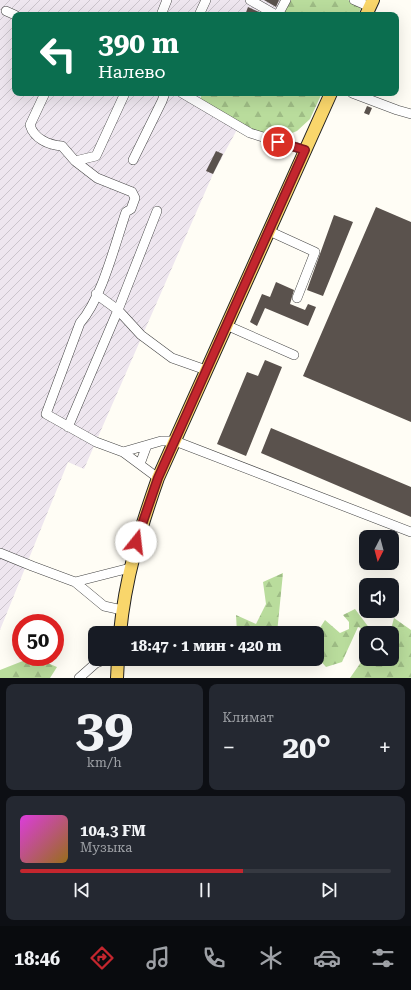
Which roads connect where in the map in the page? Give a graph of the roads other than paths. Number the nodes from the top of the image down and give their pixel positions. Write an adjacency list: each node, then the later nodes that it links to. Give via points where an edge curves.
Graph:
1 (168, 0): 8 (street)
2 (206, 0): 9 (street)
3 (250, 0): 10 (street)
4 (286, 0): 11 (street)
5 (354, 0): 6 (street)
6 (369, 7)
7 (6, 11): 12 (street)
8 (162, 12)
9 (200, 12)
10 (272, 12)
11 (279, 12)
12 (12, 14)
13 (44, 96): 22 (street, via 30,125 31,129 39,138 51,145 62,146)
14 (124, 96): 22 (street, via 96,156)
15 (164, 96): 21 (street)
16 (187, 96): 20 (street, via 250,133)
17 (330, 96): 20 (main road)
18 (360, 96): 19 (street)
19 (411, 114)
20 (305, 150): 24 (main road)
21 (133, 160)
22 (75, 161): 25 (street, via 97,178 132,192 135,198 131,209 126,212)
23 (157, 211): 27 (street)
24 (269, 231): 26 (street, via 315,252); 28 (main road)
25 (96, 294): 27 (street); 31 (street, via 87,315 80,323 46,414)
26 (297, 298)
27 (118, 310): 30 (street, via 142,335 172,358); 31 (street)
28 (226, 325): 29 (street); 30 (main road)
29 (294, 355)
30 (206, 370): 32 (main road)
31 (68, 427): 34 (street)
32 (175, 441): 33 (street); 36 (main road); 37 (street)
33 (147, 445): 34 (street); 35 (street)
34 (122, 452): 35 (street)
35 (140, 464): 36 (street)
36 (158, 478): 39 (main road, via 140,529)
37 (411, 532)
38 (0, 553): 40 (street)
39 (130, 568): 40 (street); 41 (main road)
40 (75, 582): 41 (street, via 104,606)
41 (122, 610): 42 (main road)
42 (121, 626)
43 (93, 666): 45 (street)
44 (118, 666): 46 (main road)
45 (79, 678)
46 (117, 678)

